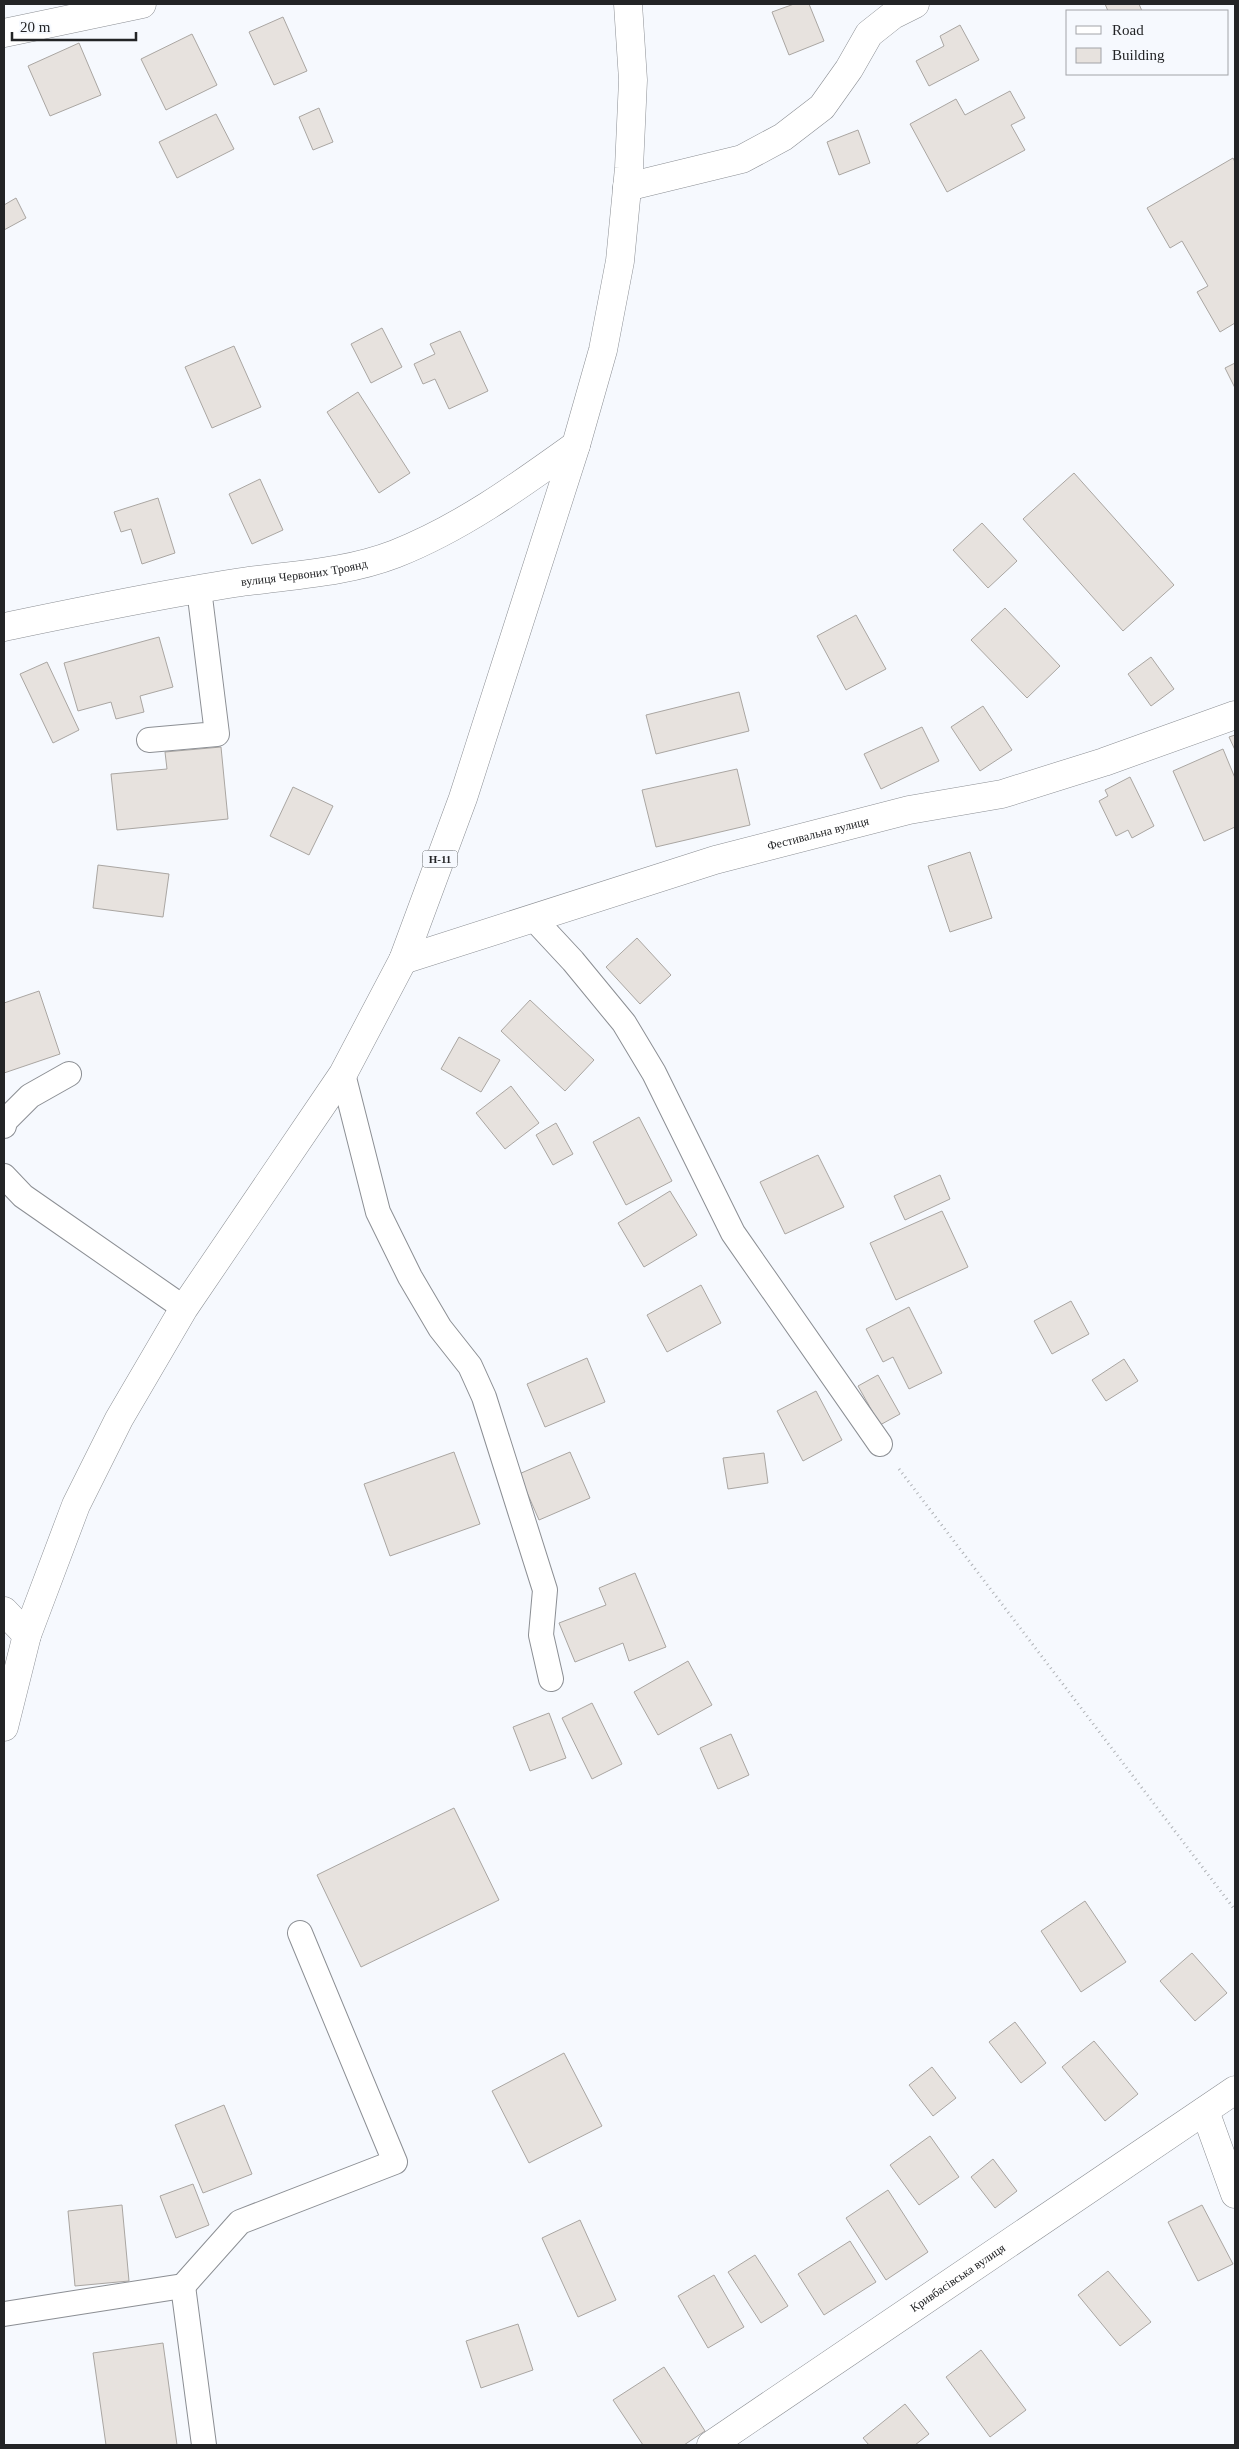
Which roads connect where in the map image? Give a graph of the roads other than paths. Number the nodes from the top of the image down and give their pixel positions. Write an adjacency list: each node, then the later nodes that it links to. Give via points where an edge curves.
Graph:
1 (142, 4): 4 (street)
2 (628, 4): 5 (street, Н-11, via 633,80)
3 (915, 4): 5 (street, via 893,15 869,34 822,107 783,137 742,159)
4 (4, 33)
5 (627, 187): 6 (street, Н-11, via 620,262 603,350)
6 (576, 445): 7 (street, вулиця Червоних Троянд, via 514,489 458,523 394,554 341,570); 12 (street, Н-11, via 463,798)
7 (199, 589): 8 (street, вулиця Червоних Троянд); 10 (lane, via 217,734)
8 (4, 627)
9 (1235, 714): 11 (street, Фестивальна вулиця, via 1104,762 1002,794 909,810 716,860)
10 (149, 740)
11 (533, 918): 12 (street, Фестивальна вулиця); 18 (lane, via 624,1023 654,1072 733,1233)
12 (403, 960): 14 (street, Н-11)
13 (68, 1074): 15 (lane, via 30,1096)
14 (343, 1074): 17 (street, Н-11); 21 (lane, via 378,1212 410,1277 440,1328 470,1366 484,1397 545,1590 541,1636)
15 (4, 1126)
16 (4, 1176): 17 (lane, via 23,1196)
17 (184, 1308): 20 (street, Н-11, via 119,1419 76,1505)
18 (880, 1444)
19 (4, 1612): 20 (street)
20 (27, 1635): 22 (street, Н-11)
21 (551, 1679)
22 (4, 1727)
23 (300, 1933): 27 (lane, via 395,2162 240,2222)
24 (1235, 2090): 25 (street, Кривбасівська вулиця)
25 (1205, 2111): 26 (street); 30 (street, Кривбасівська вулиця)
26 (1235, 2194)
27 (183, 2286): 28 (lane); 29 (lane)
28 (4, 2314)
29 (204, 2445)
30 (711, 2445)

